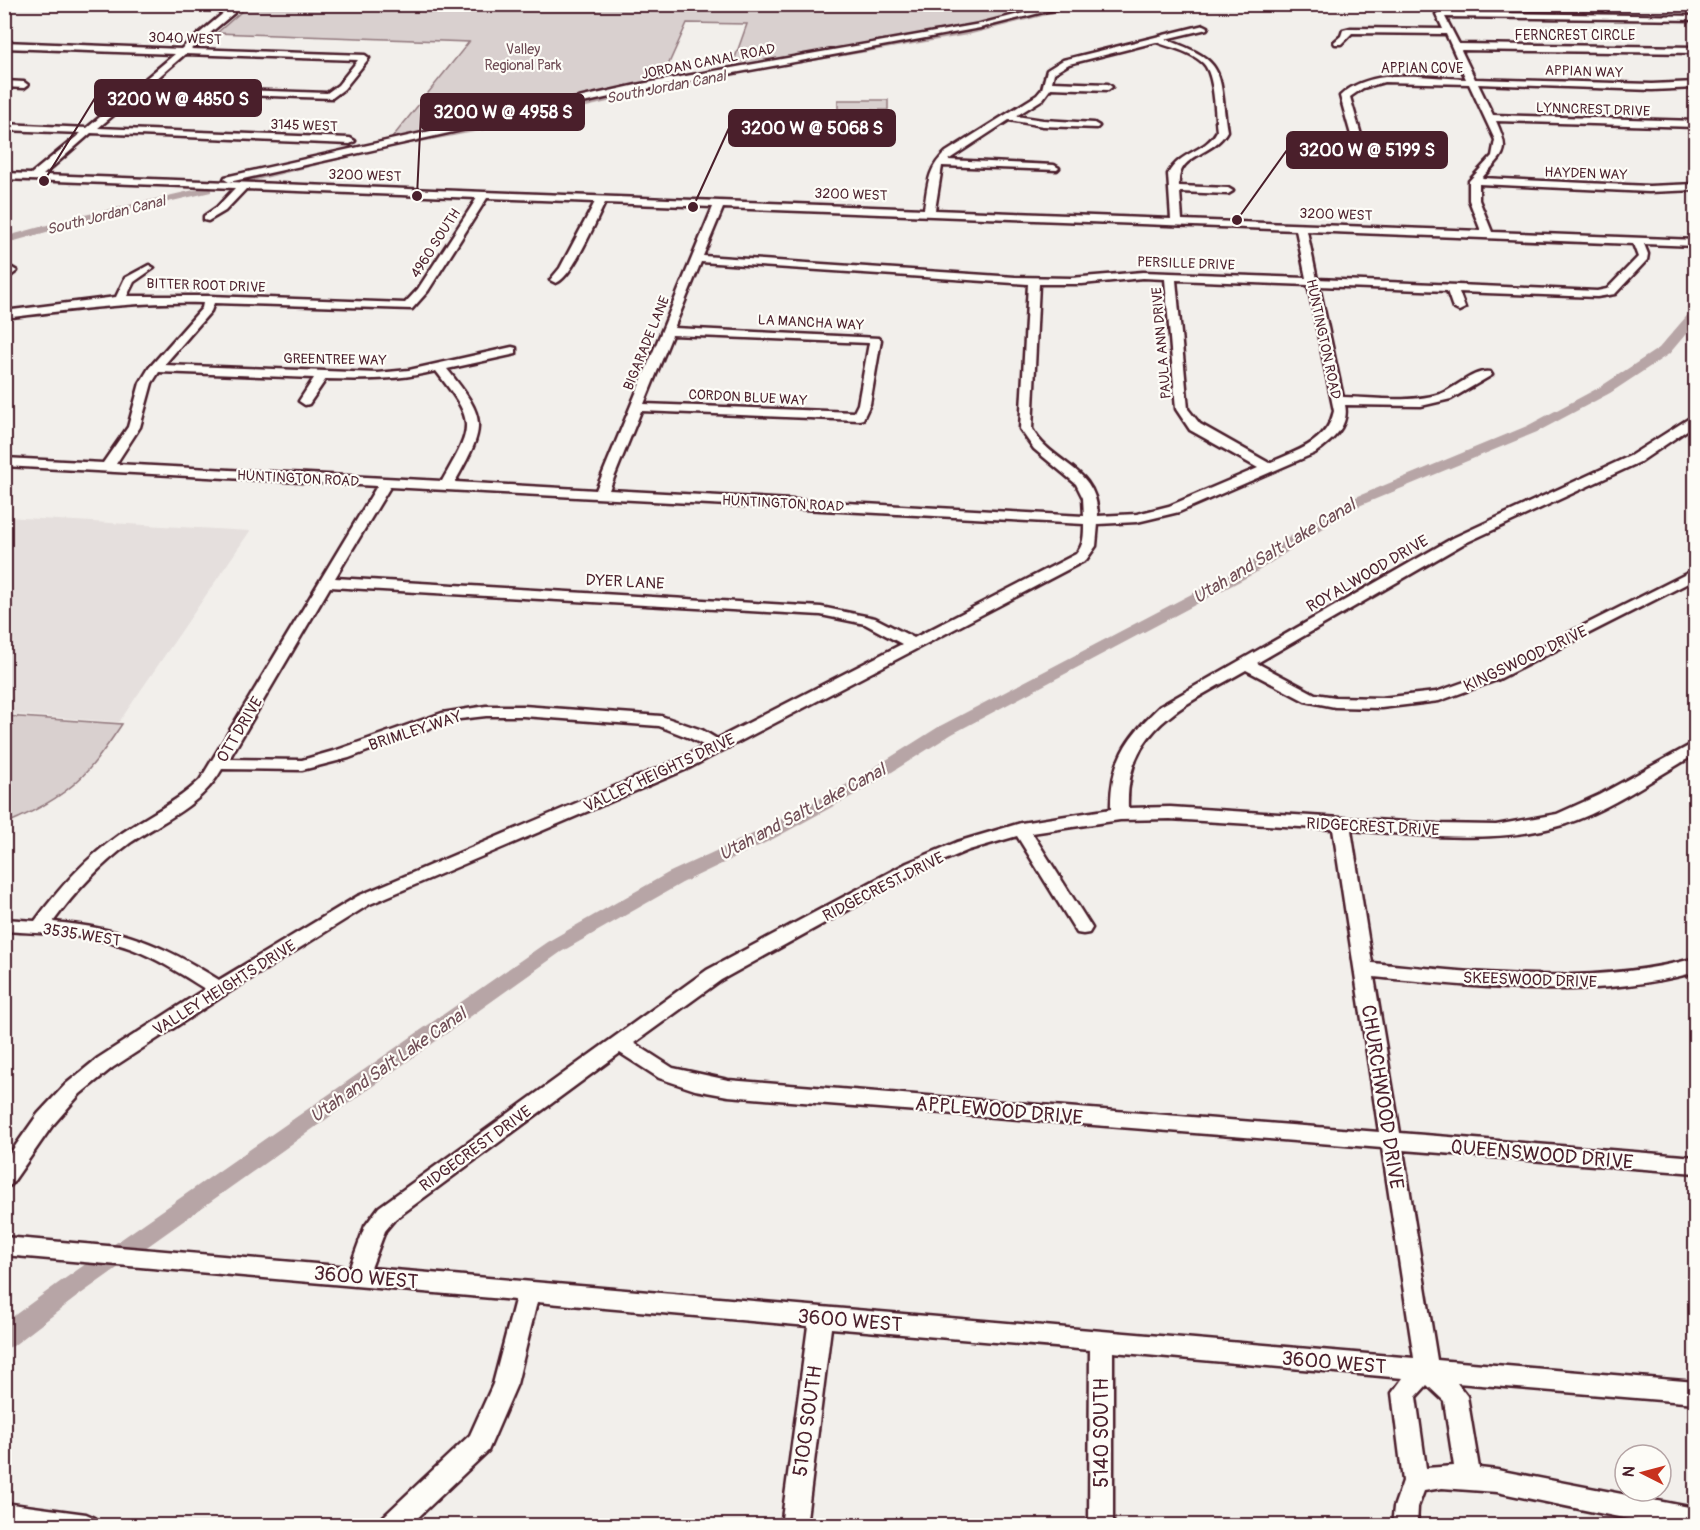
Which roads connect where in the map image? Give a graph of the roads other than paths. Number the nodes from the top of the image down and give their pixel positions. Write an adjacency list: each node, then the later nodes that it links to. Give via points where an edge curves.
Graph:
1 (133, 4): 4 (street)
2 (1071, 4): 35 (street, JORDAN CANAL ROAD, via 980,26 630,89)
3 (1491, 4): 5 (street)
4 (199, 6): 14 (street, via 231,11)
5 (1497, 15): 6 (street); 8 (street, via 1440,14)
6 (1695, 18)
7 (1203, 27): 9 (street)
8 (1448, 32): 10 (street, via 1348,31); 12 (street)
9 (1156, 39): 18 (street, via 1066,62 1050,72); 38 (street, via 1210,65 1221,122 1220,138 1175,167)
10 (1338, 42)
11 (4, 45): 14 (street, 3040 WEST)
12 (1455, 47): 13 (street, FERNCREST CIRCLE); 15 (street)
13 (1695, 50)
14 (183, 51): 21 (street); 21 (street, 3040 WEST, via 365,58 329,96)
15 (1472, 81): 19 (street, APPIAN WAY); 23 (street); 28 (street, APPIAN COVE, via 1383,79 1360,86 1345,96)
16 (4, 84): 17 (street)
17 (24, 85)
18 (1047, 85): 20 (street); 22 (street, via 1040,97)
19 (1695, 85)
20 (1108, 87)
21 (138, 89): 27 (street)
22 (1008, 117): 25 (street); 30 (street)
23 (1490, 118): 24 (street, LYNNCREST DRIVE, via 1605,126); 34 (street, via 1501,150)
24 (1695, 124)
25 (1094, 126)
26 (4, 127): 27 (street, 3145 WEST)
27 (89, 130): 29 (street, 3145 WEST); 33 (street)
28 (1356, 135)
29 (350, 141)
30 (939, 163): 31 (street); 43 (street)
31 (1054, 168)
32 (4, 176): 33 (street, 3200 WEST)
33 (34, 177): 35 (street, 3200 WEST)
34 (1474, 181): 37 (street, HAYDEN WAY, via 1649,189); 47 (street, via 1473,195)
35 (210, 184): 36 (street, 3200 WEST)
36 (244, 185): 40 (street, 3200 WEST); 44 (street)
37 (1695, 187)
38 (1174, 189): 39 (street); 45 (street)
39 (1228, 191)
40 (484, 195): 41 (street, 3200 WEST); 59 (street, 4960 SOUTH, via 422,291)
41 (602, 199): 42 (street, 3200 WEST); 53 (street)
42 (719, 204): 43 (street, 3200 WEST); 50 (street, BIGARADE LANE)
43 (929, 212): 45 (street, 3200 WEST)
44 (208, 218)
45 (1177, 223): 46 (street, 3200 WEST)
46 (1301, 228): 47 (street, 3200 WEST); 55 (street, HUNTINGTON ROAD)
47 (1488, 235): 48 (street, 3200 WEST)
48 (1637, 241): 49 (street, 3200 WEST); 56 (street, PERSILLE DRIVE, via 1643,258 1611,292)
49 (1695, 243)
50 (696, 260): 54 (street, PERSILLE DRIVE); 62 (street, BIGARADE LANE)
51 (149, 268): 58 (street, via 129,280)
52 (1170, 276): 54 (street, PERSILLE DRIVE); 55 (street, PERSILLE DRIVE); 75 (street, PAULA ANN DRIVE, via 1180,398 1187,418 1210,437)
53 (556, 280)
54 (1034, 280): 79 (street, VALLEY HEIGHTS DRIVE, via 1026,429 1034,443 1082,484 1090,499)
55 (1312, 283): 56 (street, PERSILLE DRIVE); 69 (street, HUNTINGTON ROAD)
56 (1452, 288): 60 (street)
57 (210, 299): 58 (street, BITTER ROOT DRIVE); 59 (street, BITTER ROOT DRIVE); 64 (street, via 207,309)
58 (120, 300): 61 (street, BITTER ROOT DRIVE)
59 (408, 306)
60 (1459, 308)
61 (4, 315)
62 (667, 331): 70 (street, BIGARADE LANE); 71 (street, LA MANCHA WAY, via 875,340)
63 (512, 351): 65 (street, GREENTREE WAY)
64 (155, 368): 67 (street, GREENTREE WAY); 74 (street, via 146,383 134,427)
65 (440, 368): 67 (street, GREENTREE WAY, via 377,377); 77 (street, via 470,409 472,418 471,438)
66 (1486, 375): 69 (street, via 1447,396 1421,402)
67 (322, 376): 68 (street)
68 (304, 401)
69 (1338, 401): 75 (street, HUNTINGTON ROAD, via 1339,420 1326,440)
70 (636, 407): 71 (street, CORDON BLUE WAY); 78 (street, BIGARADE LANE)
71 (859, 416)
72 (1695, 418): 83 (street, ROYALWOOD DRIVE, via 1635,459 1458,542)
73 (4, 462): 74 (street, HUNTINGTON ROAD)
74 (107, 468): 76 (street, HUNTINGTON ROAD)
75 (1268, 468): 79 (street, HUNTINGTON ROAD, via 1174,509 1137,518)
76 (385, 483): 77 (street, HUNTINGTON ROAD); 81 (street, OTT DRIVE)
77 (446, 486): 78 (street, HUNTINGTON ROAD)
78 (601, 494): 79 (street, HUNTINGTON ROAD)
79 (1090, 520): 82 (street, VALLEY HEIGHTS DRIVE, via 1088,551 1072,563)
80 (1695, 573): 83 (street, KINGSWOOD DRIVE, via 1492,678 1439,696 1381,703 1311,698)
81 (326, 582): 82 (street, DYER LANE, via 842,613 880,624); 86 (street, OTT DRIVE)
82 (914, 645): 84 (street, VALLEY HEIGHTS DRIVE)
83 (1245, 663): 87 (street, ROYALWOOD DRIVE, via 1165,710 1146,728 1122,767 1118,788)
84 (717, 746): 86 (street, BRIMLEY WAY, via 661,721 486,711 448,716 323,761 302,765); 95 (street, VALLEY HEIGHTS DRIVE, via 648,781 364,900)
85 (1695, 747): 88 (street, RIDGECREST DRIVE, via 1605,799 1562,819 1530,826 1496,831)
86 (218, 764): 91 (street, OTT DRIVE, via 193,797 137,831 86,870)
87 (1120, 814): 88 (street, RIDGECREST DRIVE, via 1170,813); 89 (street, RIDGECREST DRIVE)
88 (1341, 824): 94 (street, CHURCHWOOD DRIVE)
89 (1021, 829): 92 (street); 96 (street, RIDGECREST DRIVE, via 963,846 913,867 714,975)
90 (4, 925): 91 (street, 3535 WEST)
91 (40, 927): 95 (street, 3535 WEST, via 99,934 136,944 181,964)
92 (1083, 928)
93 (1695, 965): 94 (street, SKEESWOOD DRIVE, via 1617,981 1574,983)
94 (1363, 969): 97 (street, CHURCHWOOD DRIVE)
95 (219, 989): 99 (street, VALLEY HEIGHTS DRIVE, via 125,1048 73,1089 45,1120)
96 (619, 1043): 97 (street, APPLEWOOD DRIVE, via 666,1073 728,1088); 101 (street, RIDGECREST DRIVE, via 387,1213 376,1226)
97 (1389, 1141): 98 (street, QUEENSWOOD DRIVE); 105 (street, CHURCHWOOD DRIVE)
98 (1695, 1166)
99 (4, 1179)
100 (4, 1246): 101 (street, 3600 WEST)
101 (357, 1276): 102 (street, 3600 WEST)
102 (528, 1292): 103 (street, 3600 WEST); 112 (street, via 505,1384 478,1443)
103 (821, 1317): 104 (street, 3600 WEST); 113 (street, 5100 SOUTH)
104 (1102, 1341): 105 (street, 3600 WEST); 114 (street, 5140 SOUTH)
105 (1427, 1370): 106 (street, 3600 WEST); 107 (street, via 1455,1396); 108 (street, via 1404,1393)
106 (1695, 1393)
107 (1468, 1478): 108 (street); 110 (street)
108 (1415, 1481): 115 (street)
109 (4, 1515): 111 (street)
110 (1694, 1520)
111 (86, 1526)
112 (391, 1526)
113 (793, 1526)
114 (1101, 1526)
115 (1404, 1526)

